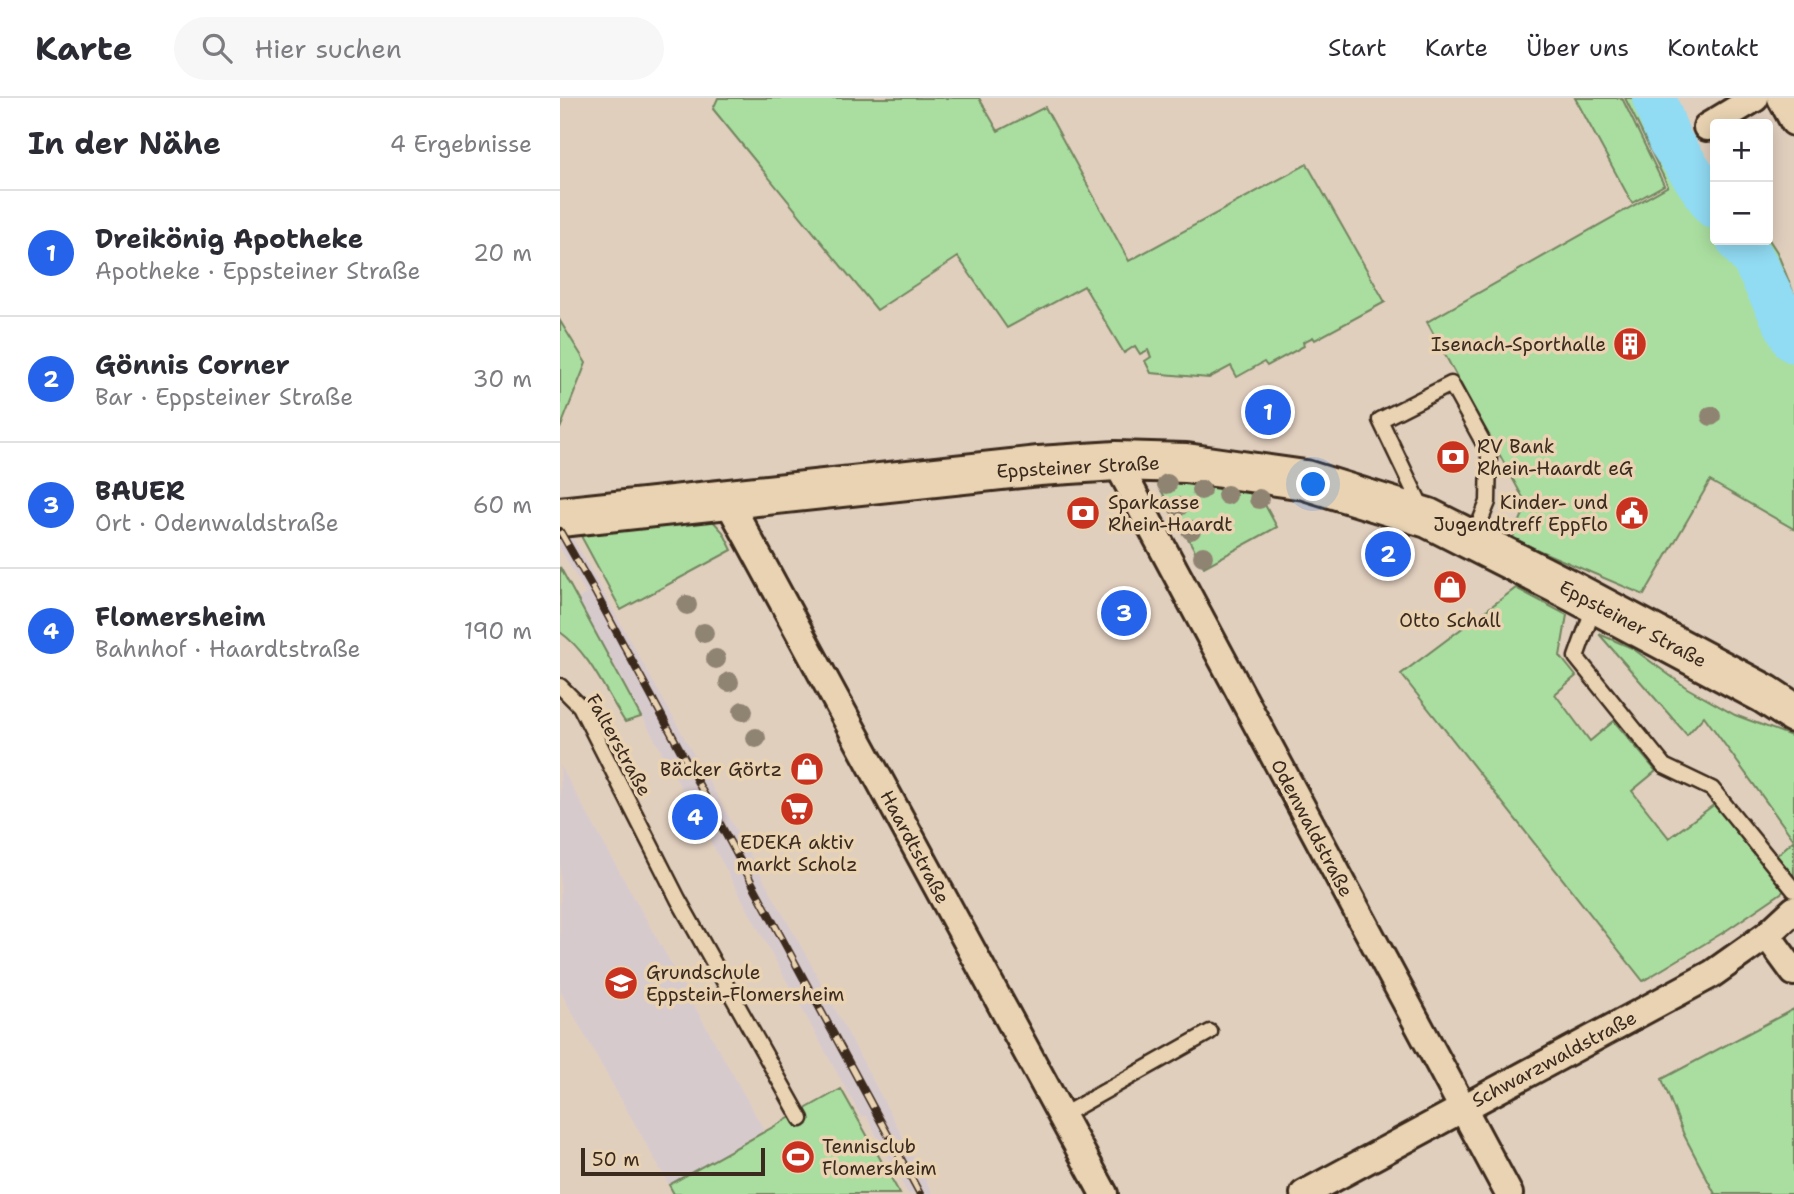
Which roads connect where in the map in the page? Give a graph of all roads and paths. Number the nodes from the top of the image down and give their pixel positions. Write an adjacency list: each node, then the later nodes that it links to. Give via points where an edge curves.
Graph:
1 (1755, 98): 4 (street)
2 (1781, 98): 3 (street)
3 (1794, 122)
4 (1707, 127)
5 (1116, 461): 6 (main road, Eppsteiner Straße); 8 (main road, Eppsteiner Straße, via 1186,463 1305,480); 18 (street, Odenwaldstraße)
6 (727, 499): 7 (main road, Eppsteiner Straße); 19 (street, Haardtstraße)
7 (560, 517)
8 (1428, 518): 9 (main road, Eppsteiner Straße); 9 (lane, via 1380,420 1451,384 1489,453 1488,502)
9 (1473, 540): 10 (main road, Eppsteiner Straße)
10 (1595, 603): 12 (main road, Eppsteiner Straße); 13 (lane, via 1576,657 1664,766 1712,789)
11 (560, 686): 20 (lane, Falterstraße, via 580,706 678,899)
12 (1794, 713)
13 (1794, 890)
14 (1794, 910): 15 (street, Schwarzwaldstraße)
15 (1767, 935): 16 (street); 18 (street, Schwarzwaldstraße, via 1712,974)
16 (1794, 972)
17 (1210, 1032): 19 (lane)
18 (1462, 1108): 22 (street, Schwarzwaldstraße); 23 (street, Odenwaldstraße)
19 (1061, 1116): 21 (street, Haardtstraße)
20 (801, 1119)
21 (1104, 1194)
22 (1304, 1194)
23 (1509, 1194)

